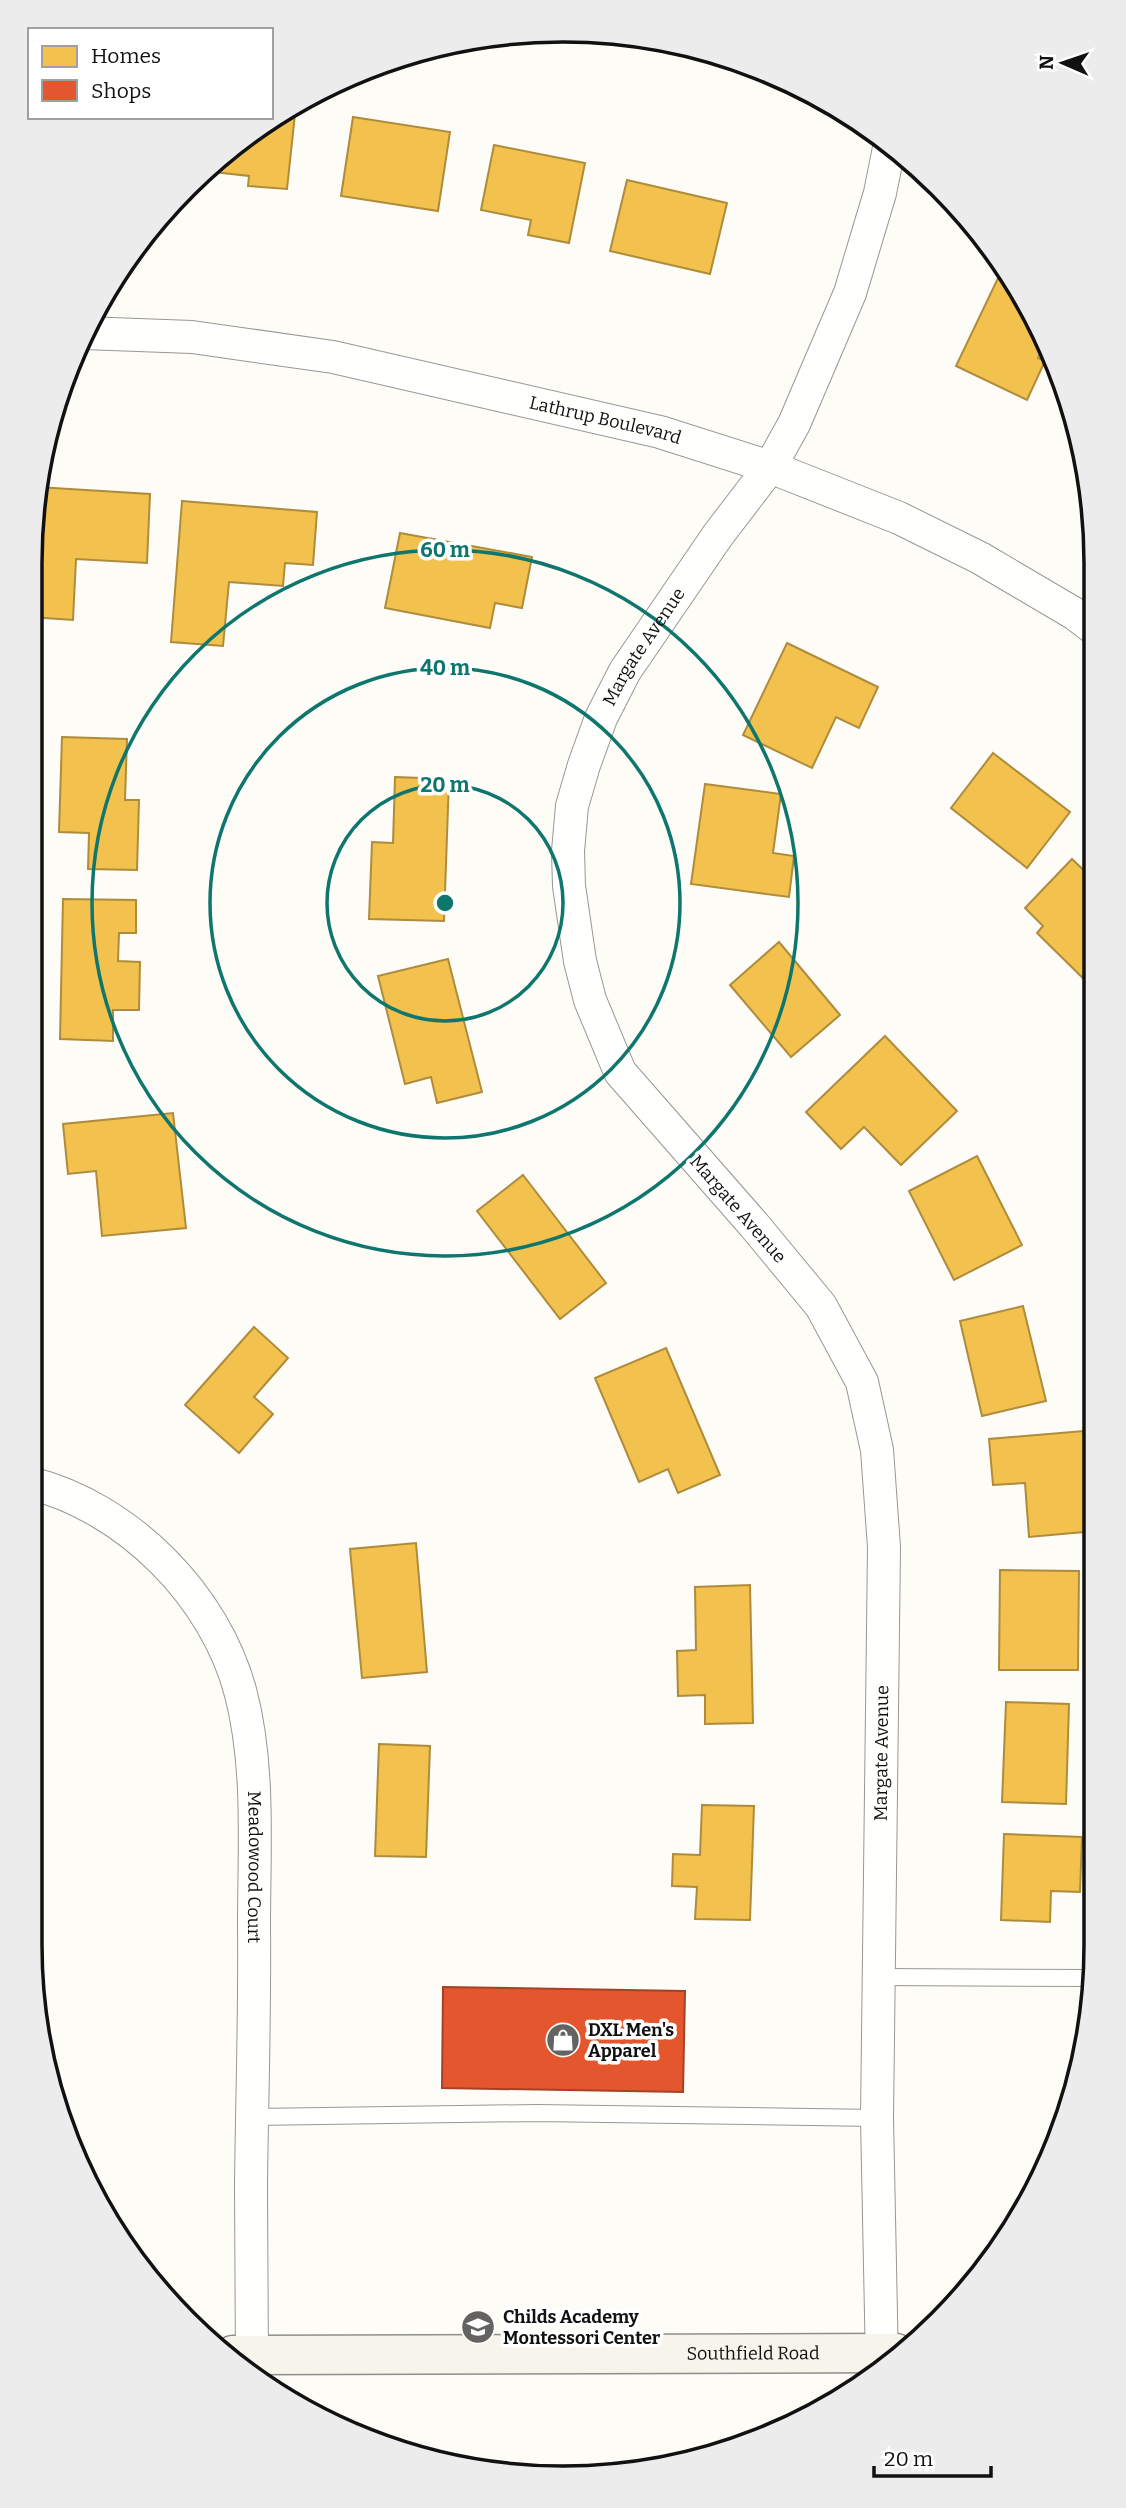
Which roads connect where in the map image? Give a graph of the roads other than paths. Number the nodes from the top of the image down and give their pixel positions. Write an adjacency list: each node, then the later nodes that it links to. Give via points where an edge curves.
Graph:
1 (887, 156): 3 (street, Margate Avenue, via 850,293 794,424)
2 (96, 333): 3 (street, Lathrup Boulevard, via 192,337 333,357 660,432)
3 (770, 467): 4 (street, Lathrup Boulevard, via 899,518 980,558); 6 (street, Margate Avenue, via 663,613 601,718 572,806 569,886 590,1000 620,1072 821,1307 862,1382 877,1450 884,1547)
4 (1084, 621)
5 (42, 1486): 8 (street, Meadowood Court, via 111,1517 148,1546 220,1640 241,1693 252,1759)
6 (878, 1977): 7 (lane); 9 (street, Margate Avenue)
7 (1083, 1978)
8 (253, 2117): 9 (lane, via 536,2113); 12 (street, Meadowood Court)
9 (877, 2118): 10 (street, Margate Avenue)
10 (886, 2353)
11 (883, 2356): 13 (main road, Southfield Road)
12 (245, 2357)
13 (249, 2360)

